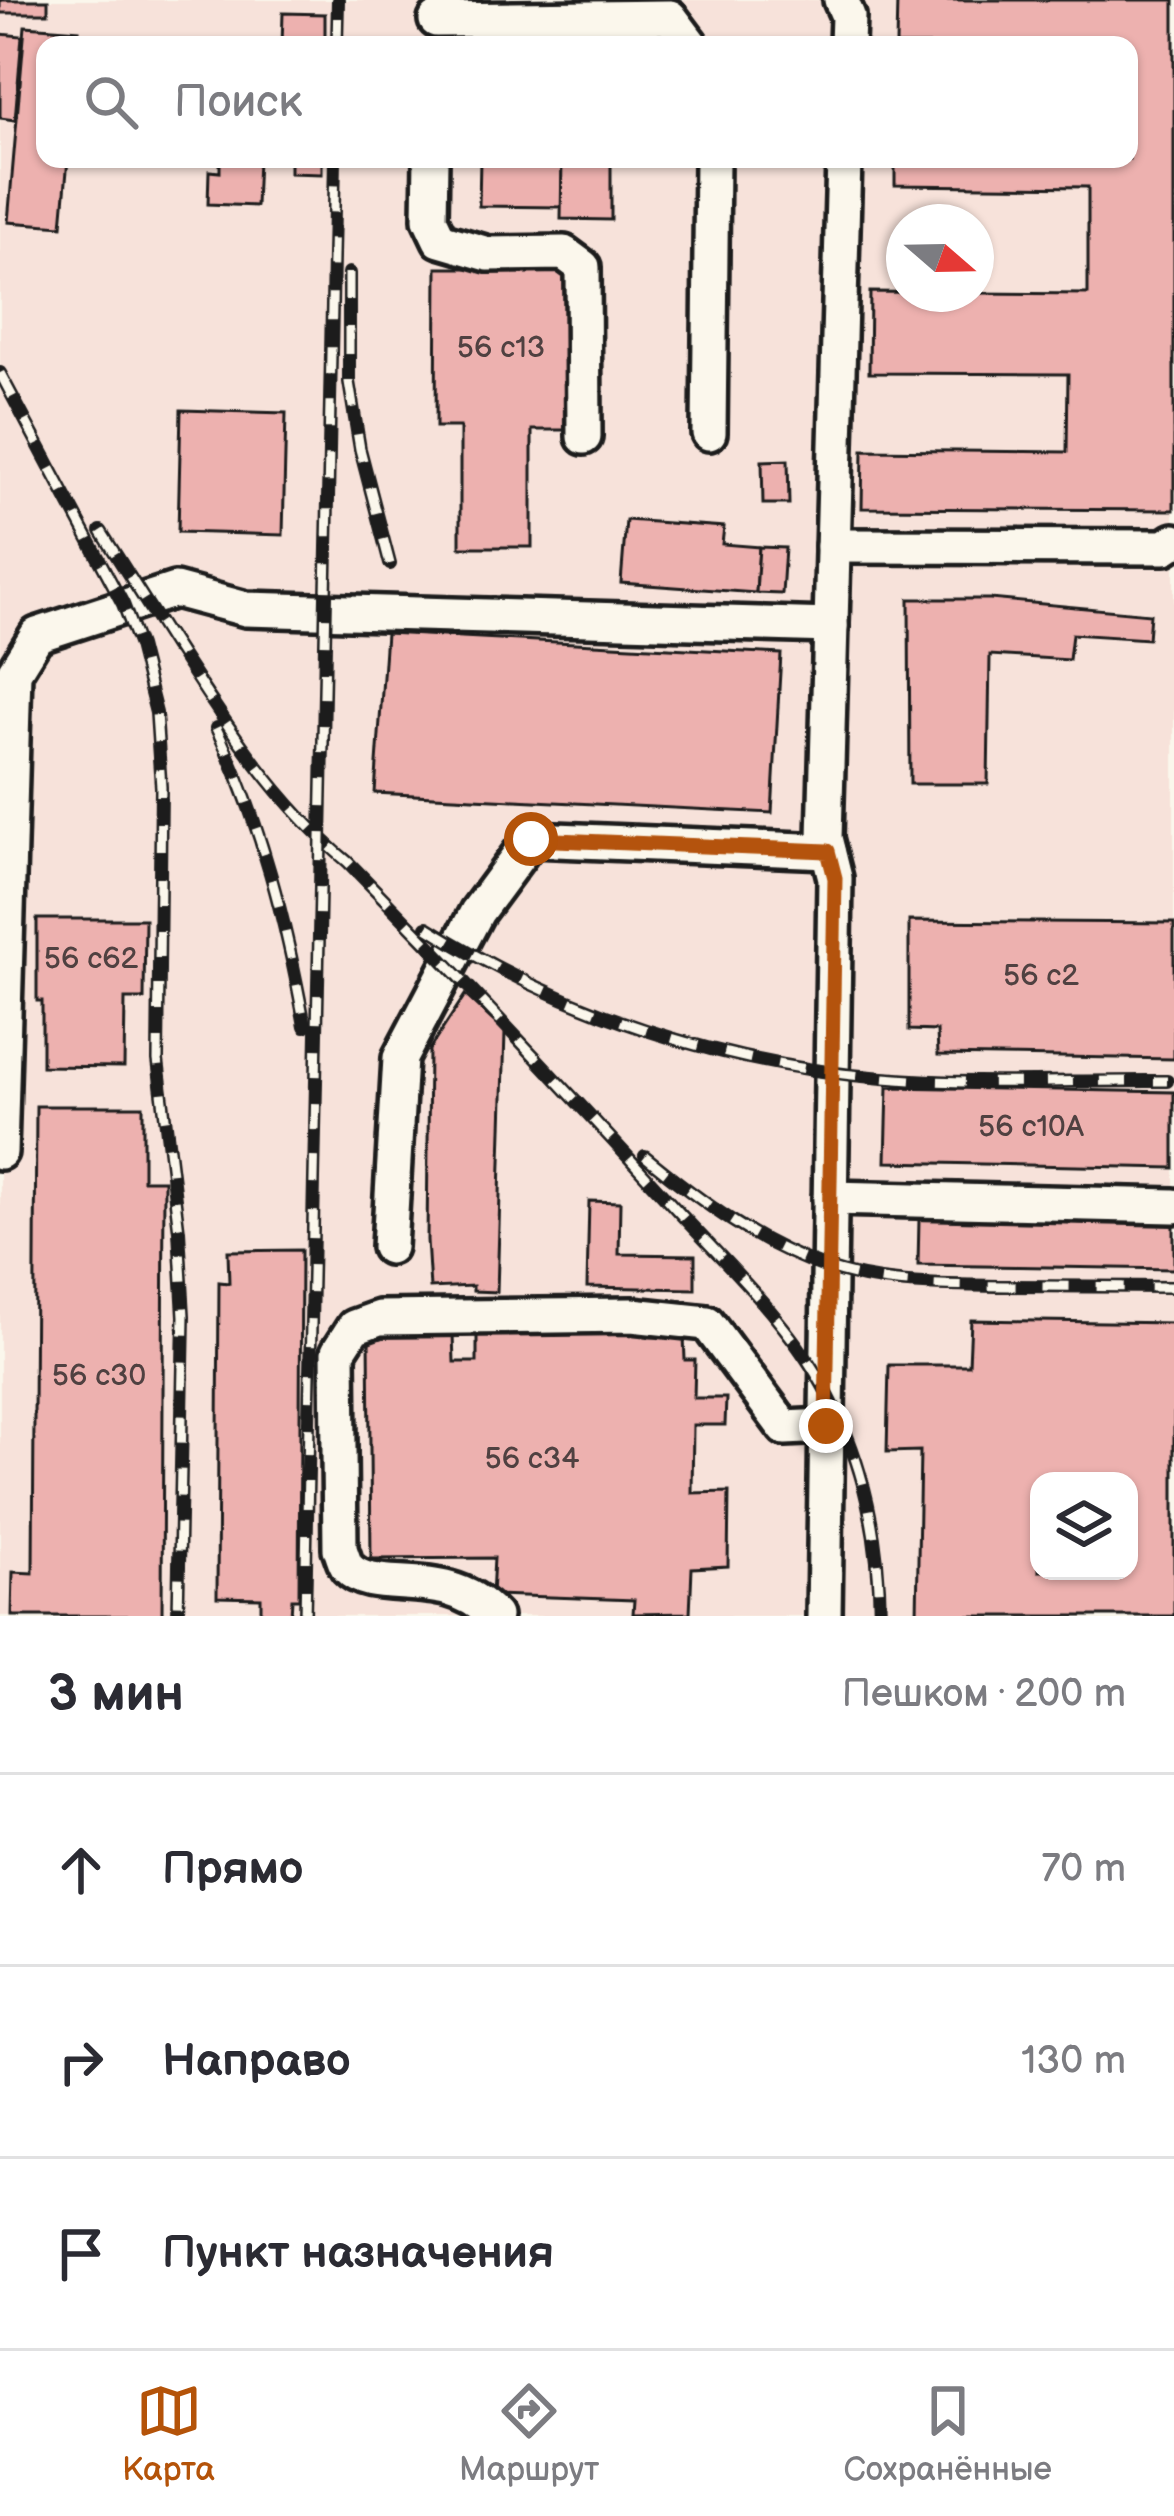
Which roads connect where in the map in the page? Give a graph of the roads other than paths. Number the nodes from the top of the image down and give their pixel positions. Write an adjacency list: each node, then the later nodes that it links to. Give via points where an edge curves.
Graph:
1 (841, 0): 4 (lane)
2 (436, 22): 3 (lane, via 670,17)
3 (685, 36)
4 (847, 36)
5 (431, 168): 9 (lane, via 430,219 440,240 488,254 565,254 584,267)
6 (712, 168): 8 (lane)
7 (844, 168): 11 (lane)
8 (709, 433)
9 (584, 437)
10 (1174, 542): 11 (lane)
11 (833, 546): 12 (lane)
12 (831, 626): 13 (lane); 14 (lane, via 246,609 175,590 38,635 14,672)
13 (828, 851): 15 (lane, via 835,878); 17 (lane, via 531,839 477,912 400,1058)
14 (0, 1152)
15 (830, 1198): 16 (lane); 18 (lane)
16 (1174, 1206)
17 (389, 1246)
18 (826, 1426): 19 (lane, via 785,1428 707,1323 452,1316 380,1318 354,1327 338,1352 340,1550 349,1568 370,1580 450,1586); 20 (lane)
19 (494, 1616)
20 (824, 1616)

